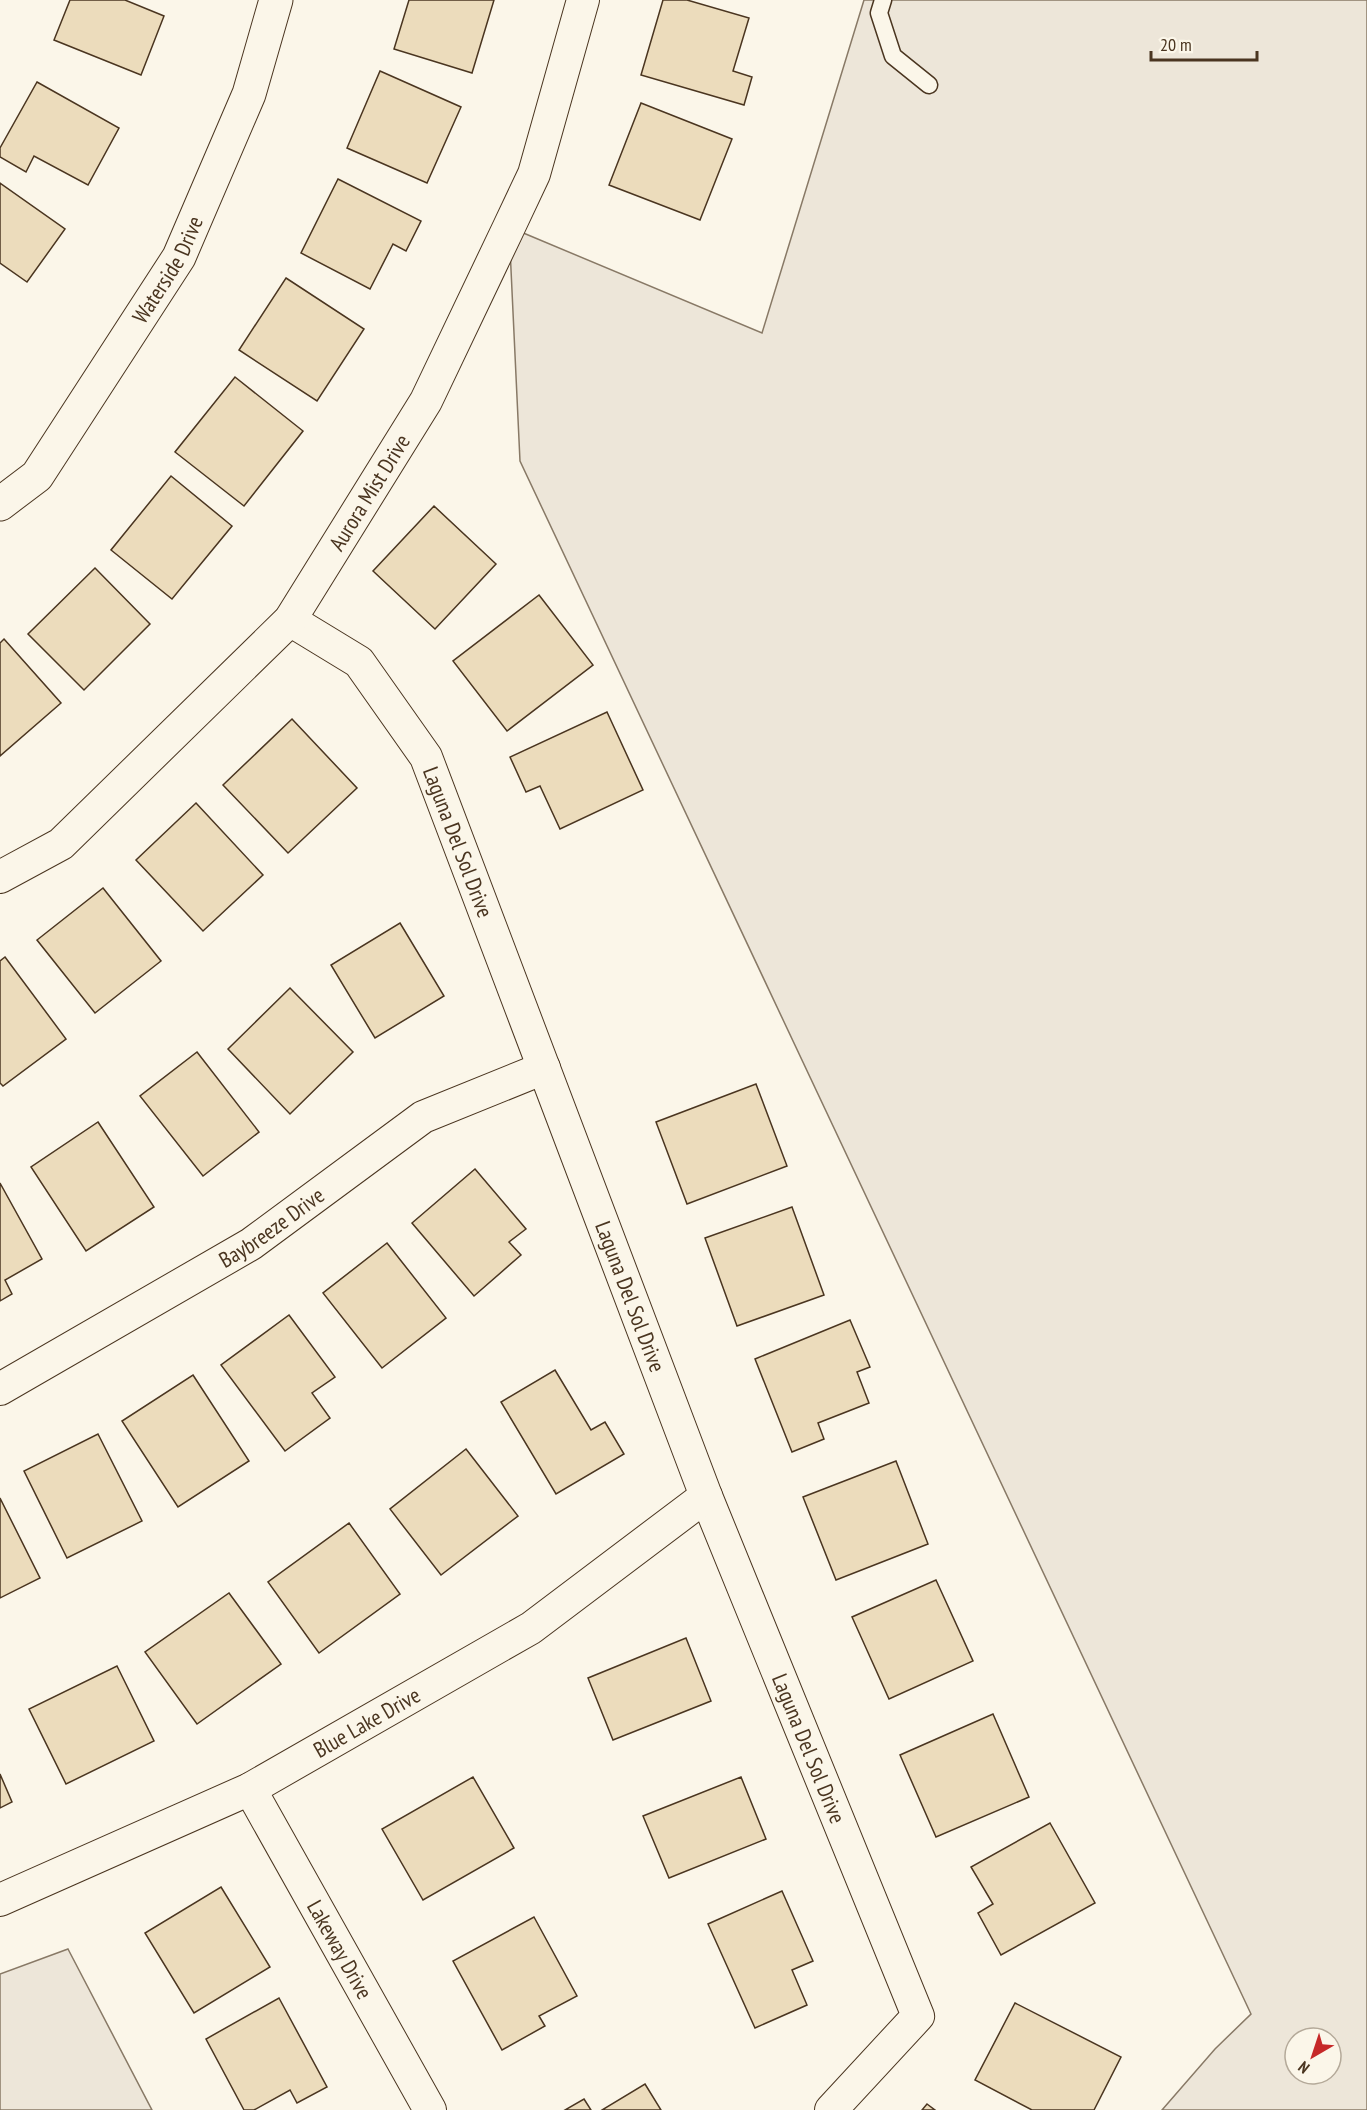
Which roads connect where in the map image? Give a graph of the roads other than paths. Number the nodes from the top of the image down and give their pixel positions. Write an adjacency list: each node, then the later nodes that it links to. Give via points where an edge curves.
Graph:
1 (276, 0): 5 (street, Waterside Drive, via 249,94 179,256 37,476)
2 (583, 0): 6 (street, Aurora Mist Drive, via 534,174 514,217 426,401)
3 (883, 0): 4 (lane, via 879,13 893,56)
4 (928, 85)
5 (0, 504)
6 (291, 620): 7 (street, Aurora Mist Drive, via 61,844); 8 (street, Laguna Del Sol Drive, via 359,662 426,757)
7 (0, 877)
8 (544, 1068): 9 (street, Baybreeze Drive, via 423,1117 251,1244); 10 (street, Laguna Del Sol Drive)
9 (0, 1389)
10 (706, 1496): 11 (street, Blue Lake Drive, via 531,1628); 14 (street, Laguna Del Sol Drive, via 918,2016)
11 (250, 1789): 12 (street, Blue Lake Drive); 13 (street, Lakeway Drive)
12 (0, 1900)
13 (430, 2110)
14 (831, 2110)

